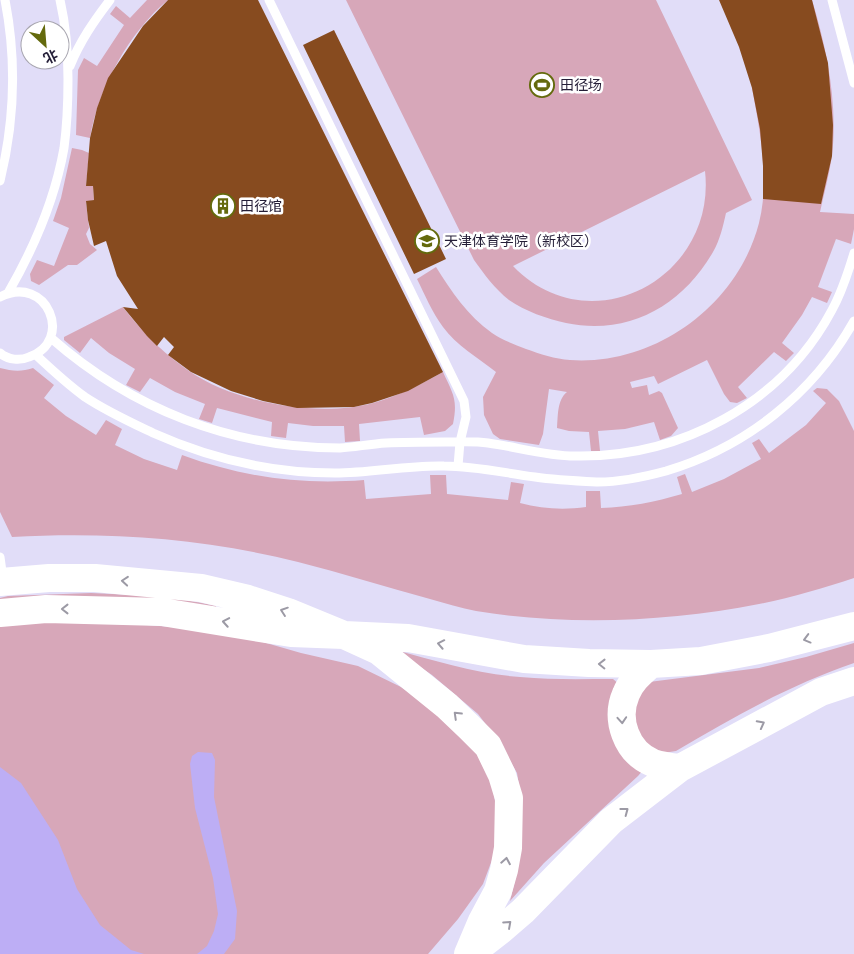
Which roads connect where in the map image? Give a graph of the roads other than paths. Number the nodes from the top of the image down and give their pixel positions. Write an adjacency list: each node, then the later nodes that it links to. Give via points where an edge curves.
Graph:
1 (5, 0): 8 (lane, via 13,49 14,86)
2 (60, 0): 6 (lane)
3 (110, 0): 6 (lane, via 76,50)
4 (269, 0): 15 (lane, via 464,401 466,417)
5 (832, 0): 7 (lane)
6 (68, 71): 10 (lane, via 64,148 55,182 34,244)
7 (854, 83)
8 (0, 181)
9 (854, 253): 15 (lane, via 832,310 806,350 758,397 716,424 662,446 610,456 552,455 490,443)
10 (4, 295): 12 (lane, via 19,291 40,298 52,317)
11 (854, 322): 16 (lane, via 826,364 781,410 737,441 684,466 612,482 535,478)
12 (51, 338): 14 (lane); 15 (lane, via 122,390 172,416 224,433 314,447)
13 (0, 354): 14 (lane, via 14,359)
14 (36, 355): 16 (lane, via 72,387 104,409 166,439 219,458 304,472)
15 (460, 442): 16 (lane)
16 (458, 466)
17 (1, 574): 20 (main road, one-way to 17, via 288,612 201,588 95,578)
18 (0, 613): 20 (main road, one-way to 18, via 291,633 162,612 46,609)
19 (854, 626): 21 (main road, one-way to 21, via 745,653 701,661)
20 (344, 635): 21 (main road, one-way to 20, via 524,659 408,638); 24 (main road, one-way to 20, via 498,891 504,870 509,798 502,775 488,746 446,706 379,651)
21 (651, 664): 23 (main road, one-way to 23, via 626,692 621,718 624,732 640,754 652,762)
22 (854, 681): 23 (main road, one-way to 22, via 821,692)
23 (680, 768): 24 (main road, one-way to 23, via 523,911 611,821)
24 (469, 954)

